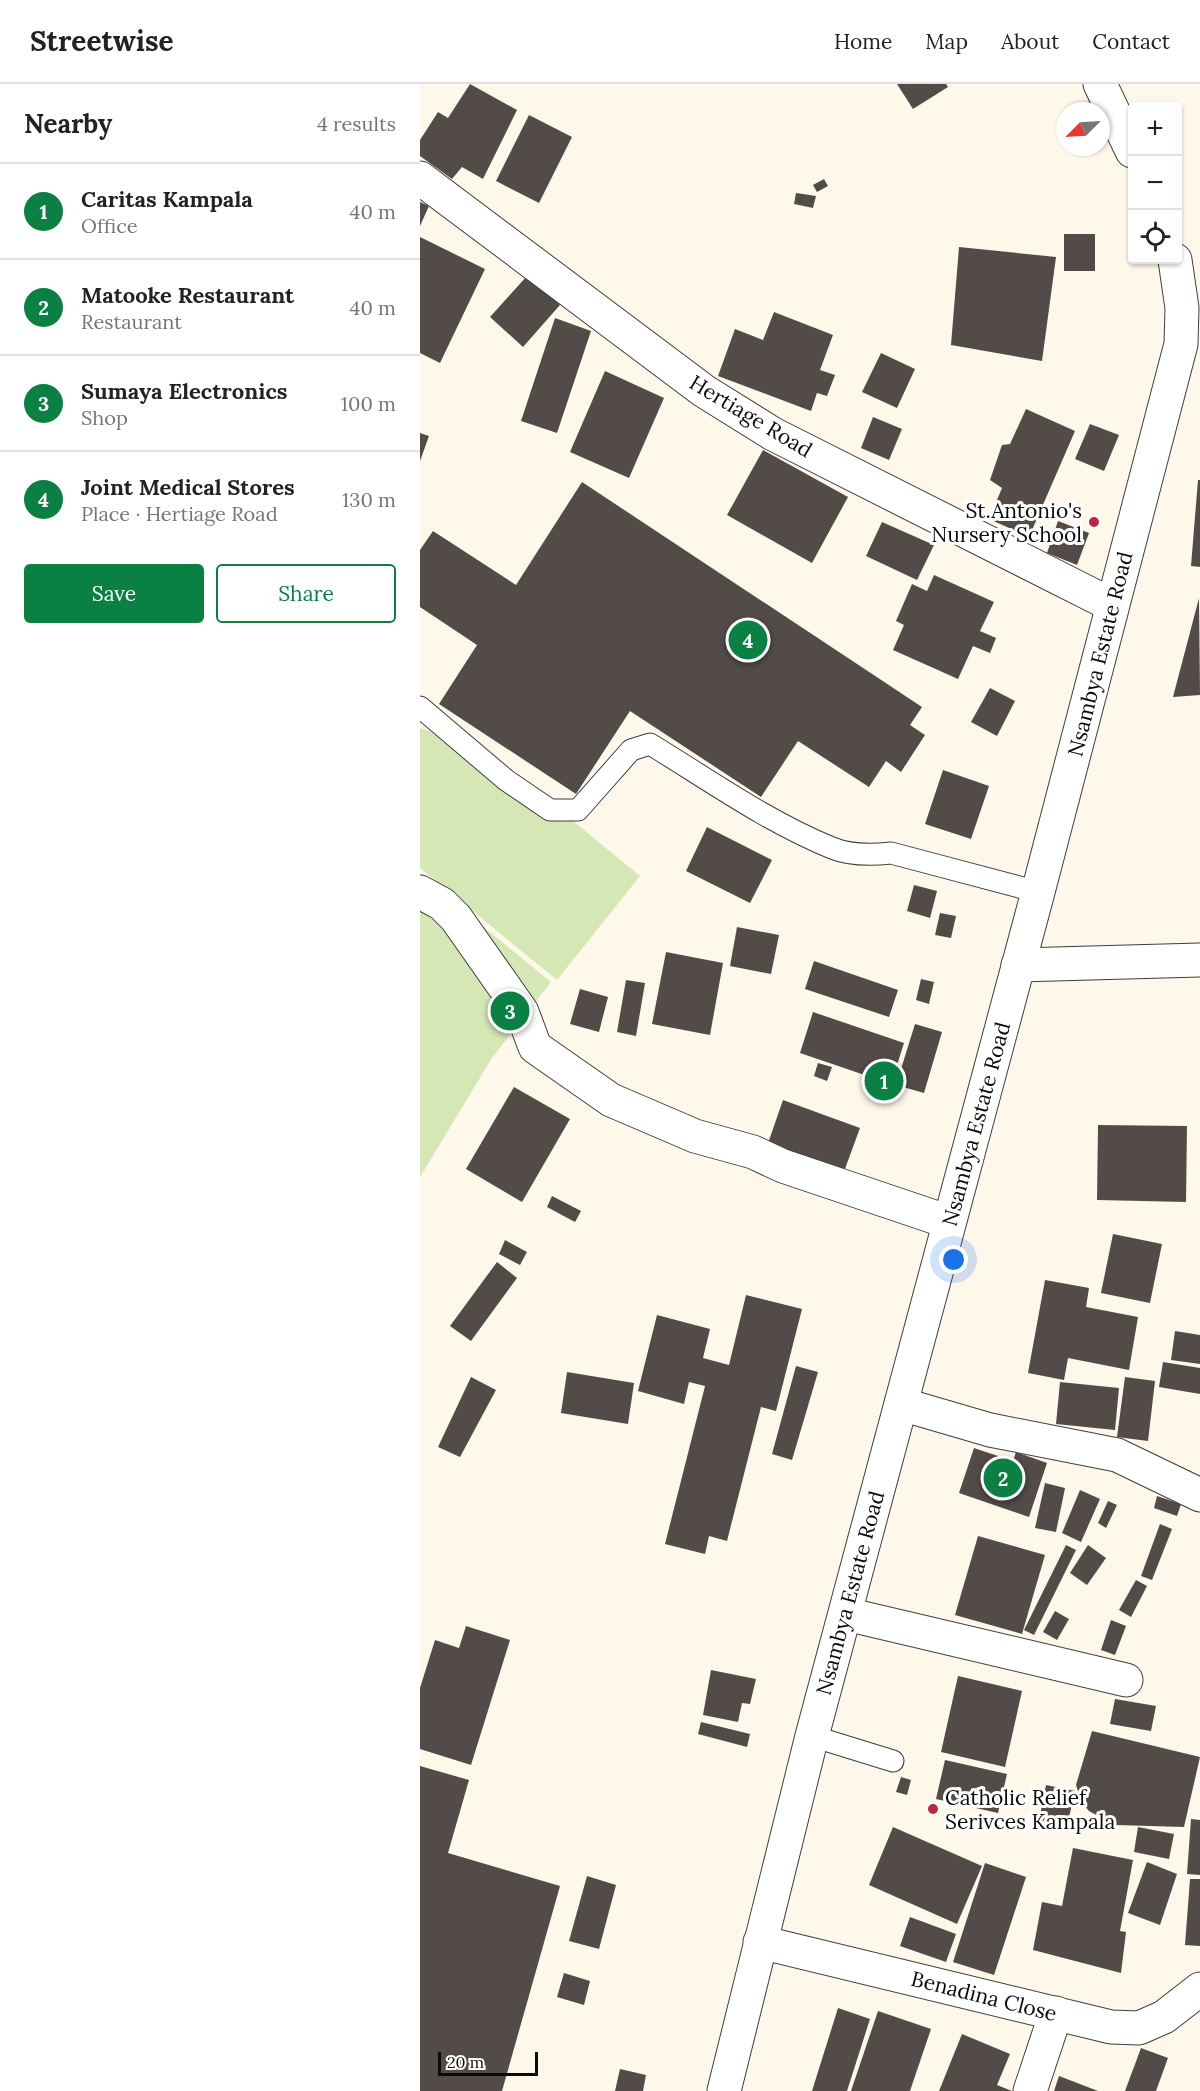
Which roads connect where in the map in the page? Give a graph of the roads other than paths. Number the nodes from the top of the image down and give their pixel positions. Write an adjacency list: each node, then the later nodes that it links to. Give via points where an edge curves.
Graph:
1 (1100, 84): 2 (street)
2 (1128, 143)
3 (420, 178): 6 (street, Hertiage Road, via 704,391 774,434)
4 (1176, 264): 5 (street, Nsambya Estate Road)
5 (1191, 318): 6 (street, Nsambya Estate Road)
6 (1112, 606): 9 (street, Nsambya Estate Road)
7 (420, 707): 9 (lane, via 506,780 550,810 579,810 631,750 650,744 760,812 833,849 874,855 891,853)
8 (420, 892): 12 (street, via 442,904 456,918 522,1012 535,1047 611,1100 695,1136 753,1152 783,1166)
9 (1038, 892): 11 (street, Nsambya Estate Road)
10 (1200, 960): 11 (street)
11 (1018, 965): 12 (street, Nsambya Estate Road)
12 (949, 1222): 13 (street, Nsambya Estate Road)
13 (900, 1404): 14 (street, via 990,1430 1116,1455); 15 (street, Nsambya Estate Road)
14 (1200, 1496)
15 (846, 1614): 16 (street); 17 (street, Nsambya Estate Road)
16 (1126, 1680)
17 (812, 1736): 18 (lane); 19 (street, Nsambya Estate Road)
18 (893, 1761)
19 (760, 1942): 21 (street, Benadina Close); 22 (street, Nsambya Estate Road)
20 (1200, 1989): 21 (street, Benadina Close, via 1164,2017 1139,2028 1111,2027)
21 (1056, 2013): 23 (street)
22 (724, 2091)
23 (1030, 2091)

